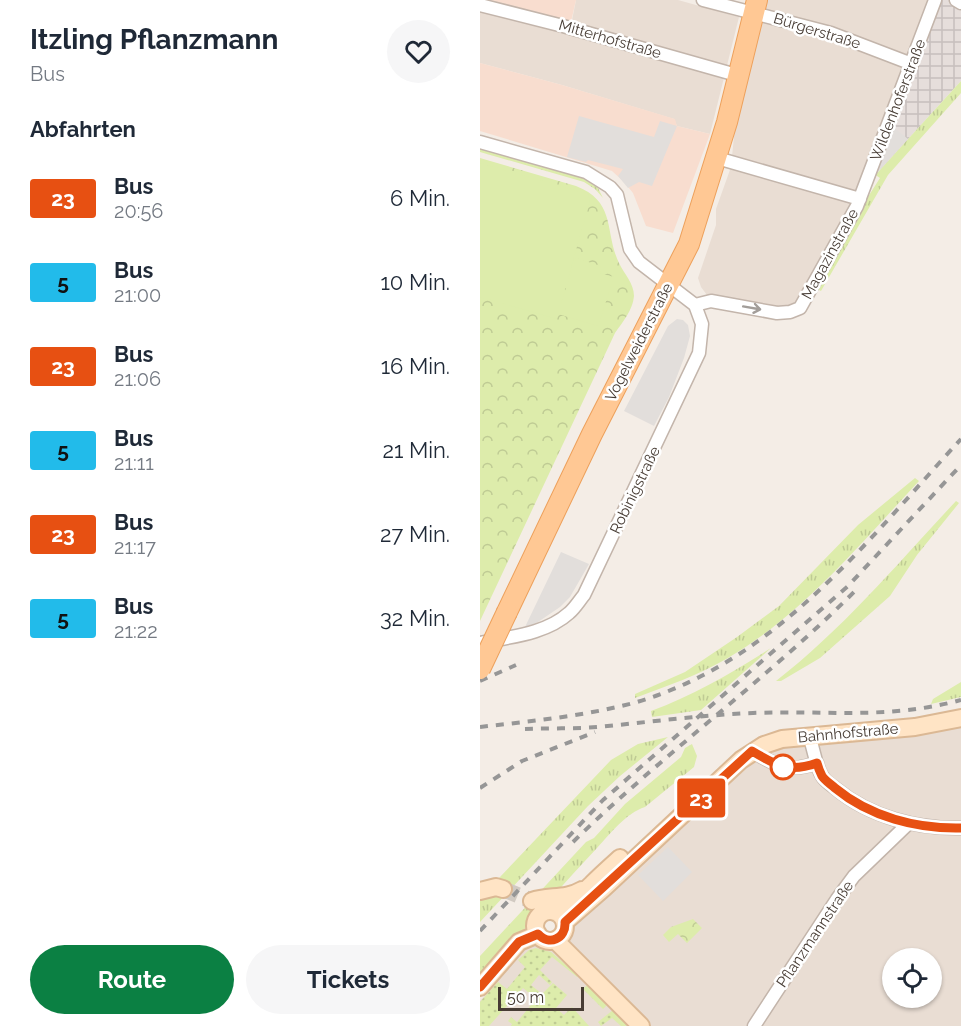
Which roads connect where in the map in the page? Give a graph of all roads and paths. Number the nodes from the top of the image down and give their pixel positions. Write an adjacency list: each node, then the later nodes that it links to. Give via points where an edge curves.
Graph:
1 (704, 0): 6 (street, Bürgerstraße)
2 (935, 0): 7 (street, Wildenhoferstraße)
3 (956, 0): 4 (street)
4 (961, 3)
5 (480, 5): 8 (street, Mitterhofstraße)
6 (756, 7): 7 (street, Bürgerstraße); 8 (main road, Vogelweiderstraße)
7 (912, 64): 11 (street, Wildenhoferstraße)
8 (740, 76): 10 (main road, Vogelweiderstraße)
9 (480, 142): 12 (street, via 598,178 617,195 630,249 639,262)
10 (717, 158): 11 (street); 12 (main road, Vogelweiderstraße, via 689,244)
11 (860, 199): 13 (street, Magazinstraße, one-way to 11, via 711,301 777,313 800,308)
12 (669, 284): 13 (street); 15 (main road, Vogelweiderstraße, bridge, via 592,434)
13 (694, 304): 14 (street, Robinigstraße, via 702,324 699,353 584,595 556,622 536,631)
14 (480, 643)
15 (480, 669)
16 (961, 718): 17 (main road, Bahnhofstraße, via 915,727)
17 (809, 736): 18 (main road, Bahnhofstraße, via 764,744); 19 (street)
18 (746, 756): 19 (street, via 798,769); 22 (main road, Bahnhofstraße, via 719,769); 25 (main road, Bahnhofstraße, via 604,888)
19 (817, 763): 20 (street, via 823,778 841,793 887,817)
20 (909, 823): 21 (street); 30 (street, Pflanzmannstraße, via 854,876)
21 (961, 828)
22 (589, 886): 25 (main road, Bahnhofstraße); 25 (main road, via 572,896 532,901)
23 (503, 889): 24 (main road)
24 (480, 891)
25 (555, 915): 26 (main road, Bahnhofstraße, via 537,920); 27 (main road, Bahnhofstraße, via 564,931)
26 (538, 934): 27 (main road); 28 (main road, via 519,942)
27 (555, 940): 29 (main road)
28 (480, 987)
29 (641, 1026)
30 (754, 1026)

